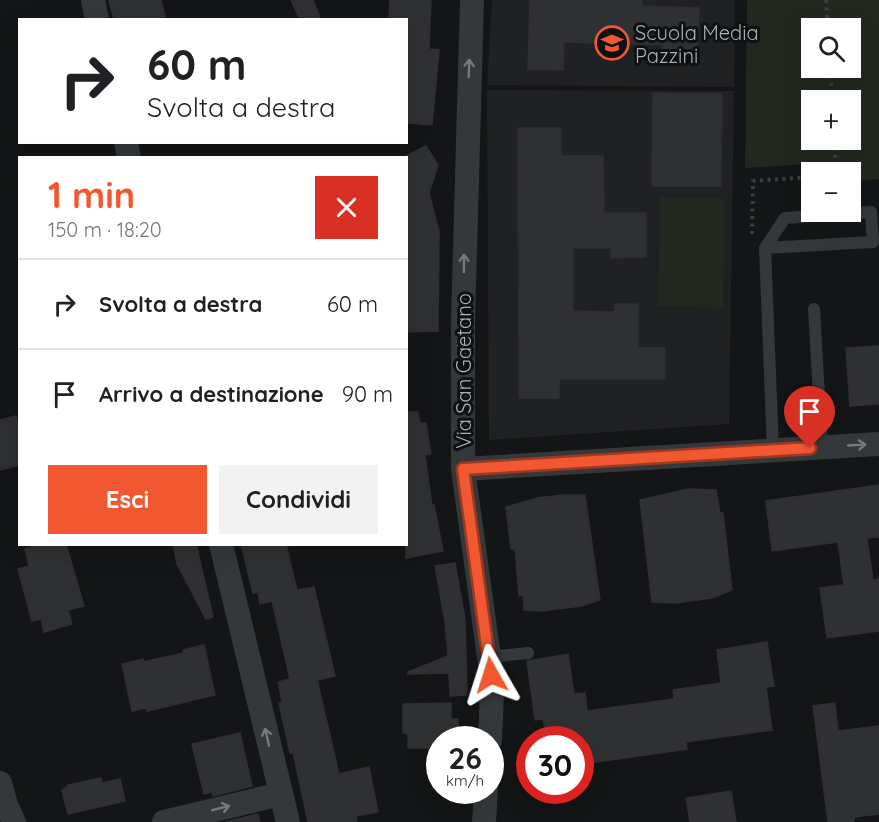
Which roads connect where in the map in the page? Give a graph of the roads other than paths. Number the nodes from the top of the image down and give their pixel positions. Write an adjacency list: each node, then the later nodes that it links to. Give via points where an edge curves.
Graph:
1 (93, 0): 3 (street)
2 (472, 0): 9 (street, Via San Gaetano, one-way to 2, via 463,311)
3 (97, 18)
4 (765, 248): 4 (lane, via 873,242 871,212 785,218); 8 (lane)
5 (814, 309): 7 (lane)
6 (879, 444): 7 (street, one-way to 6)
7 (822, 447): 8 (street)
8 (773, 450): 9 (street)
9 (463, 469): 12 (street, Via San Gaetano)
10 (221, 546): 15 (street, one-way to 10)
11 (528, 653): 12 (lane)
12 (489, 657): 13 (street, Via San Gaetano)
13 (491, 726)
14 (0, 783): 17 (street)
15 (281, 794): 18 (street, one-way to 15); 19 (street)
16 (485, 804): 20 (street)
17 (14, 822)
18 (164, 822)
19 (288, 822)
20 (484, 822)

